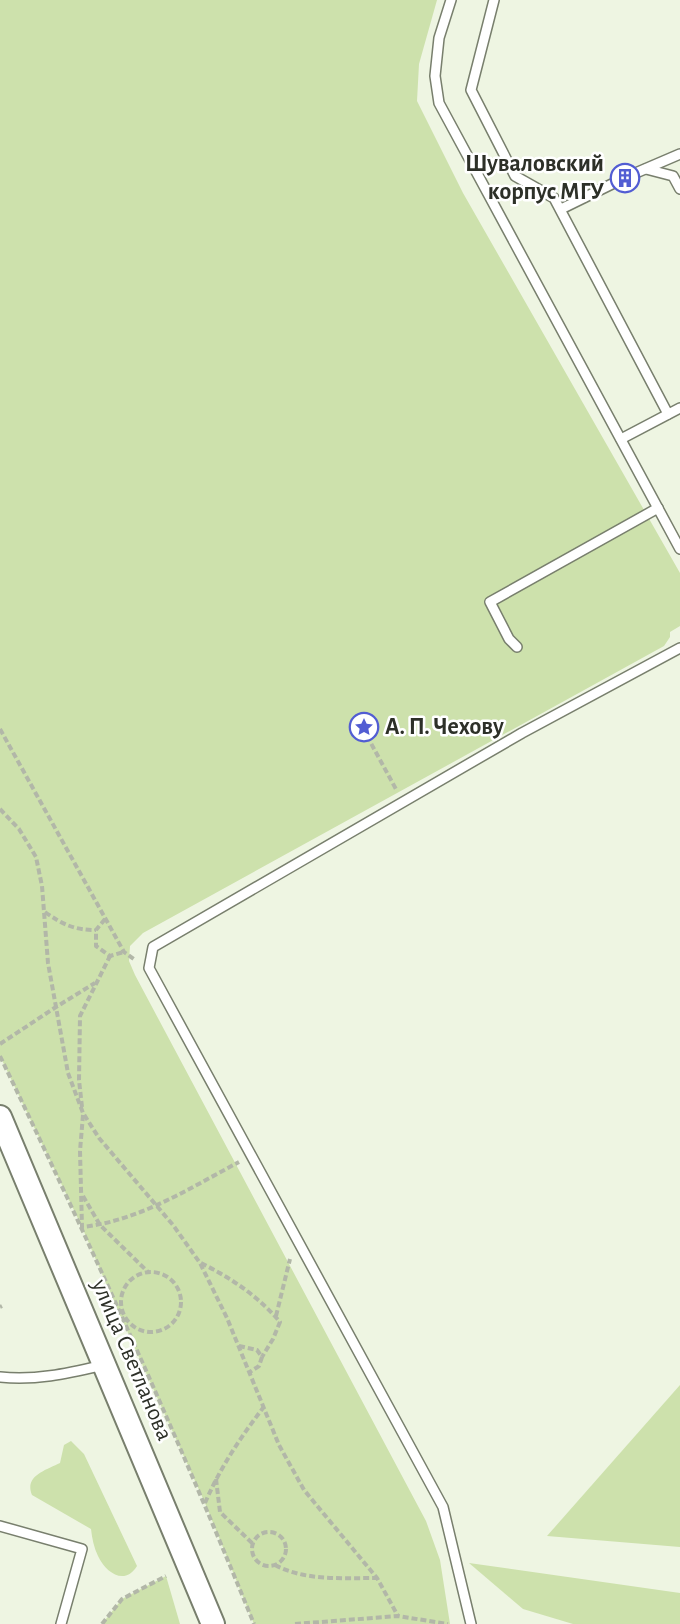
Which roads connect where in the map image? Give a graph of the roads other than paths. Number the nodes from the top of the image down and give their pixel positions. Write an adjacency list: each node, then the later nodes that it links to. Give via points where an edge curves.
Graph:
1 (451, 0): 9 (lane, via 439,38 435,76 439,103)
2 (494, 0): 6 (lane, via 471,90 515,176 554,198)
3 (680, 154): 5 (lane, via 642,170 673,176)
4 (612, 184): 6 (lane)
5 (680, 189)
6 (561, 209): 8 (lane)
7 (680, 408): 8 (lane)
8 (668, 414): 9 (lane)
9 (621, 439): 10 (lane)
10 (658, 508): 11 (lane); 12 (lane, via 490,602)
11 (680, 549)
12 (517, 648)
13 (680, 648): 20 (lane, via 522,733 153,946 149,968 443,1507)
14 (0, 1118): 15 (street, улица Светланова)
15 (105, 1365): 16 (lane, via 54,1376); 19 (street, улица Светланова)
16 (0, 1377)
17 (0, 1526): 18 (lane, via 82,1549)
18 (61, 1624)
19 (213, 1624)
20 (471, 1624)

